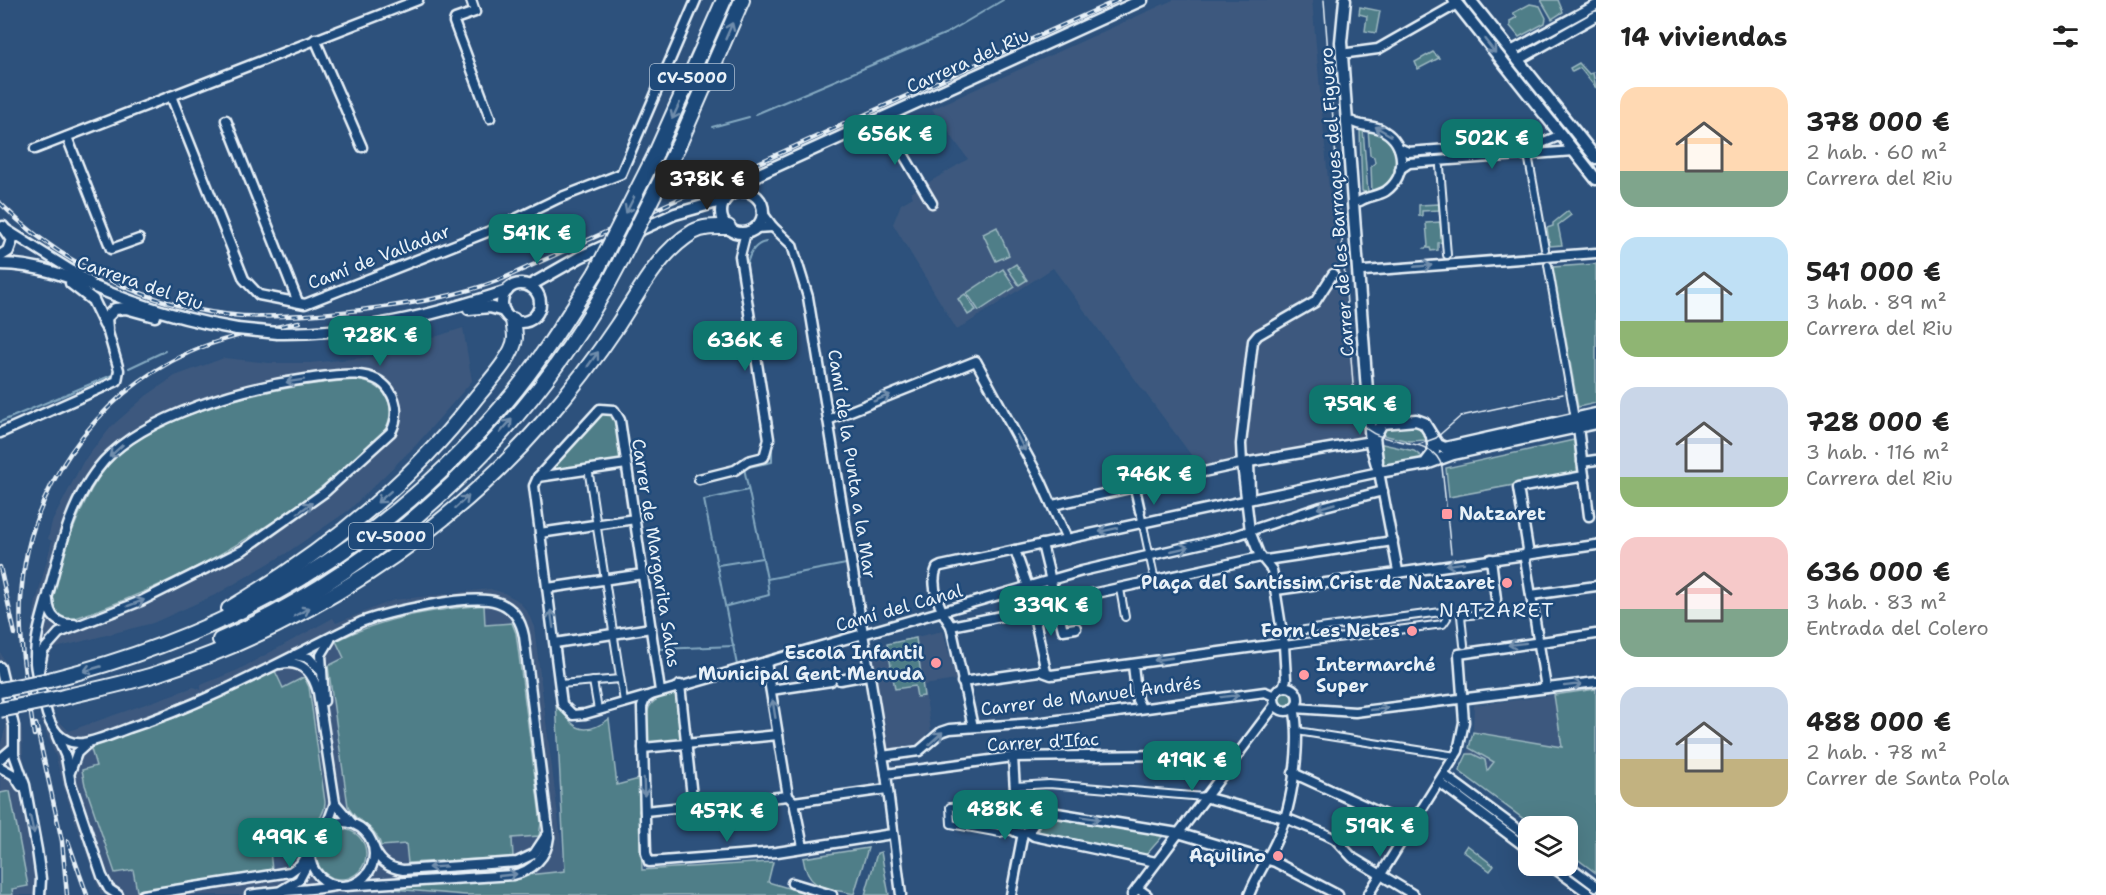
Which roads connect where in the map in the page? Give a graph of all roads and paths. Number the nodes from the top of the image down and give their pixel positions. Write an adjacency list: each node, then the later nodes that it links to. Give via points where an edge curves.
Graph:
1 (418, 0): 13 (street)
2 (471, 0): 17 (street, via 475,12 454,22)
3 (696, 0): 58 (street, Camí de Valladar, via 621,174 316,300)
4 (724, 0): 127 (highway, CV-5000, one-way to 127, bridge, via 656,153 596,272 547,349 506,402 426,486 332,559 234,617)
5 (742, 0): 157 (highway, CV-5000, one-way to 5, bridge, via 156,668 287,607 390,537 453,482 521,408 609,283 680,142)
6 (1142, 0): 18 (street, Carrera del Riu)
7 (1345, 0): 70 (street, Carrer de les Barraques del Figuero, via 1341,42)
8 (1351, 0): 14 (street, Carrer de les Barraques del Figuero)
9 (1470, 0): 15 (street)
10 (1455, 2): 14 (street, via 1378,49); 21 (street, one-way to 21)
11 (1596, 5): 15 (street)
12 (1596, 16): 15 (street)
13 (315, 39): 16 (street); 23 (street)
14 (1348, 53): 20 (street, Carrer de les Barraques del Figuero)
15 (1514, 56): 27 (street)
16 (171, 96): 22 (street); 58 (street, Camí de Valladar, via 244,279 259,295)
17 (490, 118)
18 (882, 118): 29 (street, Carrera del Riu); 36 (street)
19 (226, 120): 58 (street)
20 (1353, 122): 24 (street, Carrer de les Barraques del Figuero, one-way to 20, via 1386,132); 35 (street, Carrer de les Barraques del Figuero)
21 (1561, 135): 24 (street, via 1544,142 1408,152); 26 (street)
22 (67, 137): 25 (street); 43 (street, via 111,249)
23 (362, 147)
24 (1399, 147): 31 (street)
25 (35, 149)
26 (1574, 151): 31 (street, via 1409,163); 32 (street)
27 (1596, 158)
28 (1529, 160): 44 (street)
29 (774, 167): 33 (street, Carrera del Riu); 34 (street, via 759,181)
30 (1440, 167): 46 (street)
31 (1400, 169): 35 (street, Carrer de les Barraques del Figuero, via 1386,191)
32 (1596, 179)
33 (728, 196): 34 (street, via 749,192); 37 (street, Carrera del Riu); 39 (street)
34 (759, 200): 38 (street)
35 (1360, 201): 52 (street, Carrer de les Barraques del Figuero)
36 (932, 203)
37 (696, 208): 39 (street, via 710,211); 51 (street, Carrera del Riu, via 664,219)
38 (762, 212): 41 (street, Camí de la Punta a la Mar); 42 (street)
39 (725, 223): 42 (street, via 736,232); 157 (highway, one-way to 39, via 158,673 248,638 352,584 410,545 498,470 545,420 592,361 663,258 699,229)
40 (2, 227): 47 (street, via 12,240 8,251); 55 (street)
41 (773, 227): 42 (street); 64 (street, Camí de la Punta a la Mar, via 796,252 808,297)
42 (750, 230): 81 (street, via 740,256 768,450 764,457 748,461 735,471)
43 (139, 239)
44 (1545, 249)
45 (1596, 253): 52 (street, one-way to 45)
46 (1447, 255)
47 (0, 256)
48 (0, 264): 49 (street, Carrera del Riu)
49 (29, 265): 55 (street, Carrera del Riu); 62 (street, via 84,291)
50 (1548, 266): 66 (street)
51 (560, 269): 54 (street, Carrera del Riu); 57 (street, Carrera del Riu)
52 (1364, 271): 65 (street, Carrer de les Barraques del Figuero, via 1375,412)
53 (1333, 274): 74 (street, via 1315,302 1258,335 1253,342 1241,444)
54 (529, 286): 56 (street, via 515,286); 57 (street)
55 (100, 289): 61 (street, Carrera del Riu)
56 (507, 291): 59 (street, Carrera del Riu); 60 (street, via 503,301)
57 (539, 299): 60 (street, via 539,309 533,318 523,322)
58 (297, 302)
59 (448, 311): 60 (street, Carrera del Riu, via 490,307); 61 (street, Carrera del Riu, bridge, via 346,331 278,333)
60 (509, 316): 127 (highway, one-way to 127, via 515,340 508,356 450,432 407,477 300,564)
61 (195, 321): 62 (street, via 166,320 118,308 108,315)
62 (107, 329): 68 (street, via 119,370 117,381)
63 (1596, 414): 66 (street)
64 (828, 420): 85 (street, one-way to 85, via 976,361); 129 (street, Camí de la Punta a la Mar)
65 (1382, 423): 69 (street, via 1420,421); 72 (street, via 1374,437)
66 (1576, 423): 67 (street); 69 (street, via 1445,448); 73 (street); 76 (street)
67 (1596, 423)
68 (0, 433)
69 (1432, 436): 76 (street, via 1434,453)
70 (1371, 441): 72 (street, Carrer de les Barraques del Figuero); 74 (street)
71 (1596, 460): 73 (street)
72 (1377, 461): 77 (street, Carrer de les Barraques del Figuero)
73 (1582, 462): 79 (street)
74 (1246, 463): 82 (street); 84 (street)
75 (626, 464): 80 (street); 80 (street, Carrer de Margarita Salas, via 620,420 610,408 596,411); 88 (street, Carrer de Margarita Salas)
76 (1425, 464): 77 (street)
77 (1379, 472): 83 (street); 84 (street)
78 (589, 474): 89 (street)
79 (1584, 476): 87 (street); 99 (street, via 1518,488)
80 (538, 477): 93 (street, via 534,486)
81 (699, 479)
82 (1135, 488): 85 (street); 86 (street)
83 (1383, 491): 92 (street, Camí del Canal, one-way to 92); 95 (street)
84 (1247, 499): 90 (street); 92 (street)
85 (1053, 505): 94 (street)
86 (1140, 512): 90 (street)
87 (1589, 516)
88 (635, 519): 93 (street); 104 (street, Carrer de Margarita Salas)
89 (596, 520)
90 (1142, 522): 94 (street, one-way to 94); 100 (street)
91 (597, 528): 105 (street)
92 (1250, 531): 100 (street, Camí del Canal, one-way to 92); 101 (street)
93 (540, 533): 110 (street)
94 (1067, 539): 96 (street)
95 (1393, 541): 101 (street); 103 (street)
96 (1042, 544): 98 (street); 106 (street)
97 (1596, 545): 99 (street)
98 (1015, 550): 109 (street); 118 (street, via 936,568 934,579)
99 (1526, 555): 102 (street); 113 (street)
100 (1149, 556): 106 (street, Camí del Canal); 107 (street)
101 (1264, 559): 107 (street); 112 (street, via 1272,570)
102 (1491, 559): 103 (street, one-way to 103); 115 (street)
103 (1398, 571): 112 (street)
104 (643, 574): 105 (street); 122 (street, Carrer de Margarita Salas)
105 (605, 579): 110 (street); 125 (street)
106 (1050, 580): 109 (street, Camí del Canal); 116 (street)
107 (1155, 582): 111 (street)
108 (1596, 586): 113 (street)
109 (1028, 587): 117 (street); 118 (street, Camí del Canal)
110 (548, 588): 131 (street, one-way to 110)
111 (1120, 589): 116 (street); 119 (street)
112 (1276, 590): 124 (street)
113 (1531, 595): 130 (street)
114 (47, 596): 120 (street, via 56,620 64,624); 120 (street, one-way to 114, via 184,581 243,550 305,508 391,432 396,412 389,391 378,380 362,375 300,380 218,400 145,430 112,453 86,487 66,528); 143 (street, via 35,656)
115 (1496, 599): 133 (street, via 1498,612 1462,616)
116 (1055, 602): 117 (street); 123 (street, via 1063,630)
117 (1032, 610): 121 (street); 139 (street)
118 (941, 613): 121 (street); 129 (street, Camí del Canal)
119 (1125, 617)
120 (81, 623): 143 (street, via 50,640 40,658)
121 (951, 626): 146 (street)
122 (651, 628): 125 (street); 155 (street, Carrer de Margarita Salas)
123 (1076, 628)
124 (1282, 633): 132 (street); 132 (street, via 1441,612 1447,618 1443,624)
125 (613, 634): 131 (street); 144 (street)
126 (1596, 634): 130 (street)
127 (186, 635): 143 (highway, CV-5000, one-way to 143, via 118,661)
128 (334, 635): 134 (street); 142 (street, via 321,655); 194 (street, via 404,609 483,600 510,609 522,629)
129 (862, 636): 135 (street, Camí del Canal); 141 (street, Camí de la Punta a la Mar)
130 (1539, 642): 152 (street); 158 (street, one-way to 158, via 1459,654)
131 (555, 643): 148 (street)
132 (1284, 644): 137 (street, one-way to 137); 151 (street); 154 (street)
133 (1464, 645)
134 (295, 655): 136 (street); 142 (street, via 309,658)
135 (766, 662): 149 (street, Camí del Canal); 153 (street)
136 (274, 665): 165 (street, via 292,663 307,669 315,679); 170 (street, via 164,716)
137 (1133, 665): 139 (street, via 1051,675); 161 (street)
138 (0, 667): 150 (street)
139 (1046, 672): 146 (street)
140 (0, 674): 150 (street)
141 (868, 675): 153 (street); 175 (street, Camí de la Punta a la Mar)
142 (322, 676): 165 (street)
143 (44, 678): 150 (highway, CV-5000, bridge); 168 (street, via 48,718)
144 (620, 679): 145 (street); 159 (street)
145 (593, 681): 148 (street); 164 (street)
146 (962, 682): 166 (street)
147 (1596, 682): 152 (street, one-way to 147)
148 (560, 684): 164 (street, Camí del Canal, via 562,704 573,715)
149 (680, 685): 155 (street, Camí del Canal); 171 (street)
150 (3, 687): 172 (street, via 15,732)
151 (1283, 687): 154 (street); 156 (street)
152 (1546, 688): 158 (street)
153 (771, 690): 169 (street, one-way to 153)
154 (1293, 690): 162 (street, via 1298,697)
155 (658, 692): 159 (street, Camí del Canal); 173 (street, via 645,699 642,707)
156 (1274, 696): 160 (street); 161 (street, Carrer de Manuel Andrés, one-way to 156, via 1265,692)
157 (64, 697): 163 (highway, CV-5000, bridge)
158 (1463, 700): 162 (street, one-way to 158, via 1355,712); 176 (street, via 1464,722)
159 (624, 702): 164 (street, Camí del Canal)
160 (1275, 705): 162 (street, via 1285,712); 174 (street)
161 (1141, 708): 166 (street, Carrer de Manuel Andrés, via 1036,723)
162 (1295, 708): 167 (street)
163 (0, 710)
164 (598, 710)
165 (323, 711): 189 (street)
166 (973, 727): 175 (street, Carrer de Manuel Andrés, one-way to 166, via 919,751 941,732)
167 (1297, 731): 176 (street); 180 (street)
168 (55, 732): 170 (street, via 74,742); 182 (street)
169 (778, 735): 171 (street); 187 (street)
170 (90, 741): 182 (street, via 73,759)
171 (687, 744): 173 (street); 190 (street)
172 (13, 748): 178 (street); 188 (street)
173 (643, 748): 192 (street, one-way to 192)
174 (1239, 753): 177 (street, Carrer d'Ifac); 186 (street)
175 (882, 756): 181 (street, Camí de la Punta a la Mar)
176 (1456, 756): 183 (street)
177 (1013, 757): 181 (street, Carrer d'Ifac); 184 (street)
178 (0, 759)
179 (0, 767): 188 (street, via 17,778)
180 (1293, 773): 195 (street); 197 (street)
181 (885, 774): 185 (street, Camí de la Punta a la Mar)
182 (69, 775): 222 (street, via 102,876 109,889)
183 (1442, 778): 197 (street); 200 (street); 204 (street)
184 (1015, 786): 186 (street, via 1048,784); 191 (street)
185 (887, 789): 187 (street); 203 (street, Camí de la Punta a la Mar)
186 (1204, 797): 195 (street); 202 (street)
187 (791, 799): 190 (street); 207 (street)
188 (27, 801): 221 (street, one-way to 221, via 40,865)
189 (335, 803): 196 (street); 198 (street, via 330,820)
190 (693, 806): 192 (street)
191 (1016, 807): 193 (street); 199 (street, via 1008,825); 199 (street, via 950,807 951,824 1000,833)
192 (645, 811): 207 (street, via 649,862)
193 (1033, 812): 201 (street, via 1031,829); 202 (street, one-way to 202)
194 (547, 815): 205 (street, one-way to 205, via 543,845 531,857 517,862 396,869 379,860); 216 (street, one-way to 194, via 524,872 540,861 549,844)
195 (1285, 818): 209 (street); 212 (street, via 1335,839 1349,855)
196 (353, 824): 198 (street, via 336,823); 205 (street)
197 (1411, 826): 212 (street)
198 (321, 830): 206 (street)
199 (1012, 830): 201 (street)
200 (1518, 830)
201 (1026, 832): 210 (street); 226 (street)
202 (1178, 833): 209 (street); 210 (street)
203 (892, 834): 207 (street); 220 (street, Camí de la Punta a la Mar)
204 (1518, 841)
205 (373, 845): 216 (street, via 369,872)
206 (311, 847): 208 (street); 223 (street, via 300,865 290,872)
207 (803, 847)
208 (310, 857): 215 (street, via 318,876); 218 (street, via 304,874)
209 (1268, 860): 228 (street); 229 (street)
210 (1156, 862): 219 (street)
211 (1578, 873): 217 (street)
212 (1381, 874): 230 (street); 231 (street)
213 (1565, 876): 232 (street)
214 (792, 882): 225 (street)
215 (335, 885): 216 (street); 218 (street, via 299,892)
216 (345, 886)
217 (1596, 886)
218 (281, 890): 224 (street)
219 (1134, 891): 227 (street)
220 (904, 894)
221 (40, 895)
222 (118, 895)
223 (143, 895)
224 (250, 895)
225 (832, 895)
226 (1011, 895)
227 (1147, 895)
228 (1248, 895)
229 (1338, 895)
230 (1368, 895)
231 (1414, 895)
232 (1591, 895)

